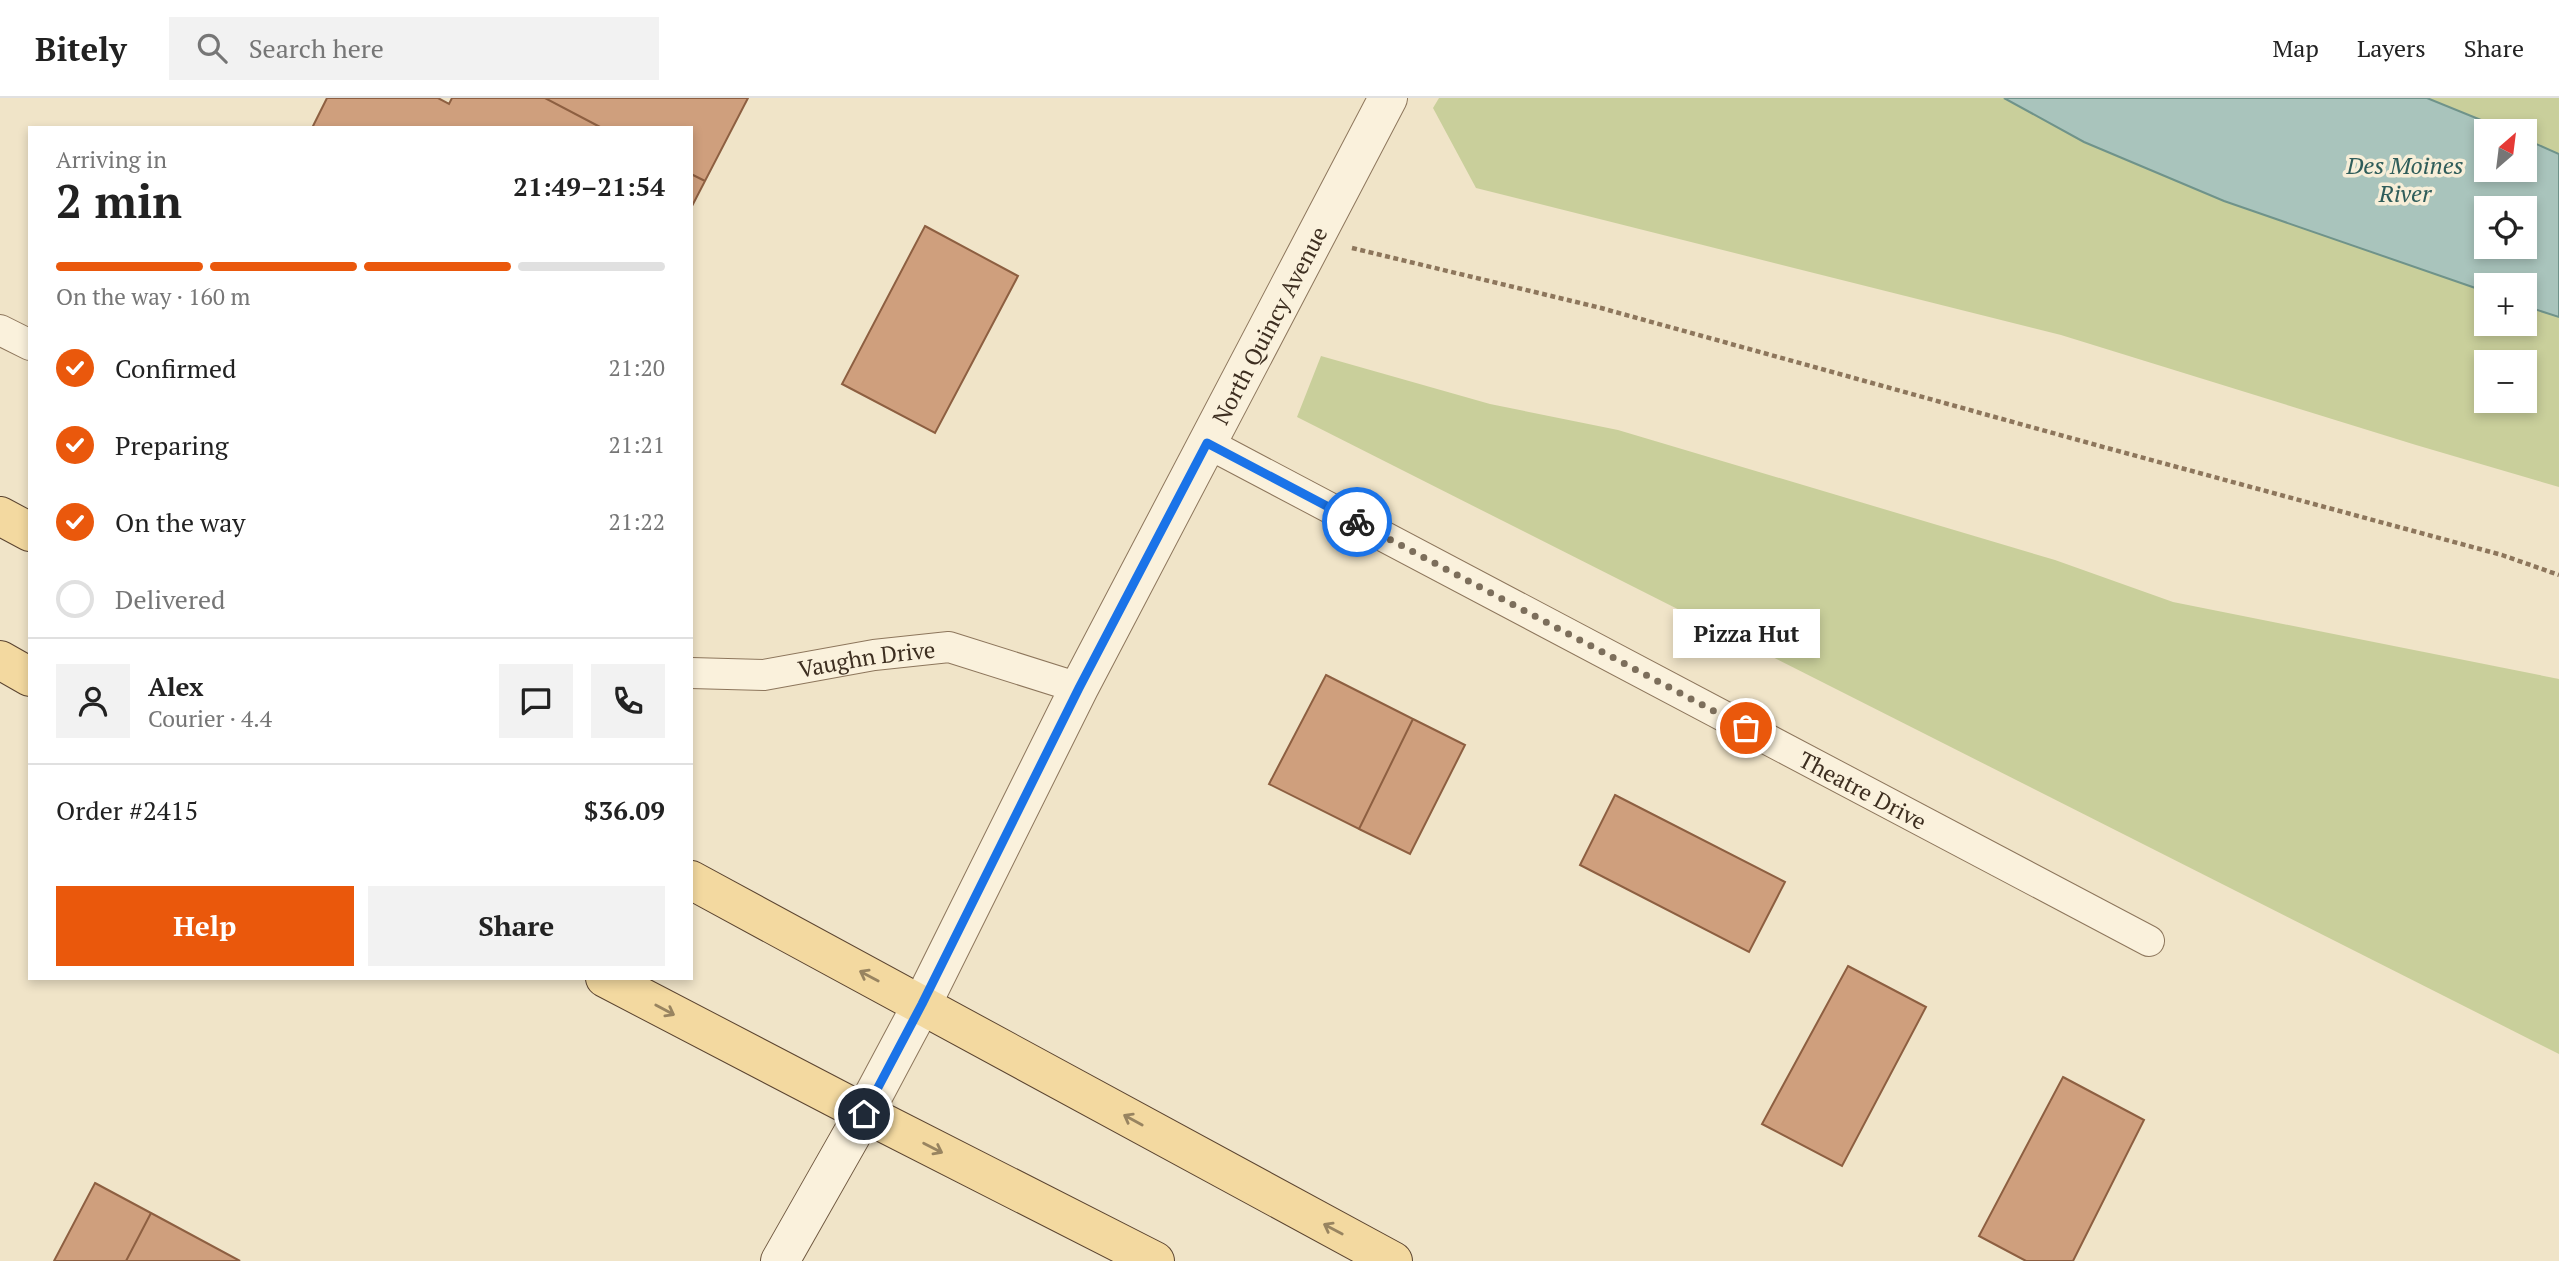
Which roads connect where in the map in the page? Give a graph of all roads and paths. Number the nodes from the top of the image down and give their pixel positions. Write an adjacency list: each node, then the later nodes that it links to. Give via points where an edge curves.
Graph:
1 (1388, 98): 2 (street, North Quincy Avenue)
2 (1314, 239): 5 (street, North Quincy Avenue); 8 (path, via 1601,308 2489,551)
3 (0, 330): 4 (street)
4 (28, 344)
5 (1207, 443): 12 (street, North Quincy Avenue); 14 (street, Theatre Drive)
6 (0, 516): 7 (main road)
7 (28, 531)
8 (2559, 575)
9 (0, 660): 11 (main road)
10 (693, 673): 12 (street, Vaughn Drive, via 764,675 949,647)
11 (28, 676)
12 (1079, 688): 16 (street, North Quincy Avenue)
13 (693, 881): 16 (main road, one-way to 13)
14 (2149, 941)
15 (609, 980): 17 (main road, one-way to 17)
16 (922, 1004): 17 (street, North Quincy Avenue); 20 (main road, one-way to 16)
17 (864, 1114): 18 (street, North Quincy Avenue); 19 (main road, one-way to 19)
18 (780, 1261)
19 (1155, 1261)
20 (1393, 1261)

